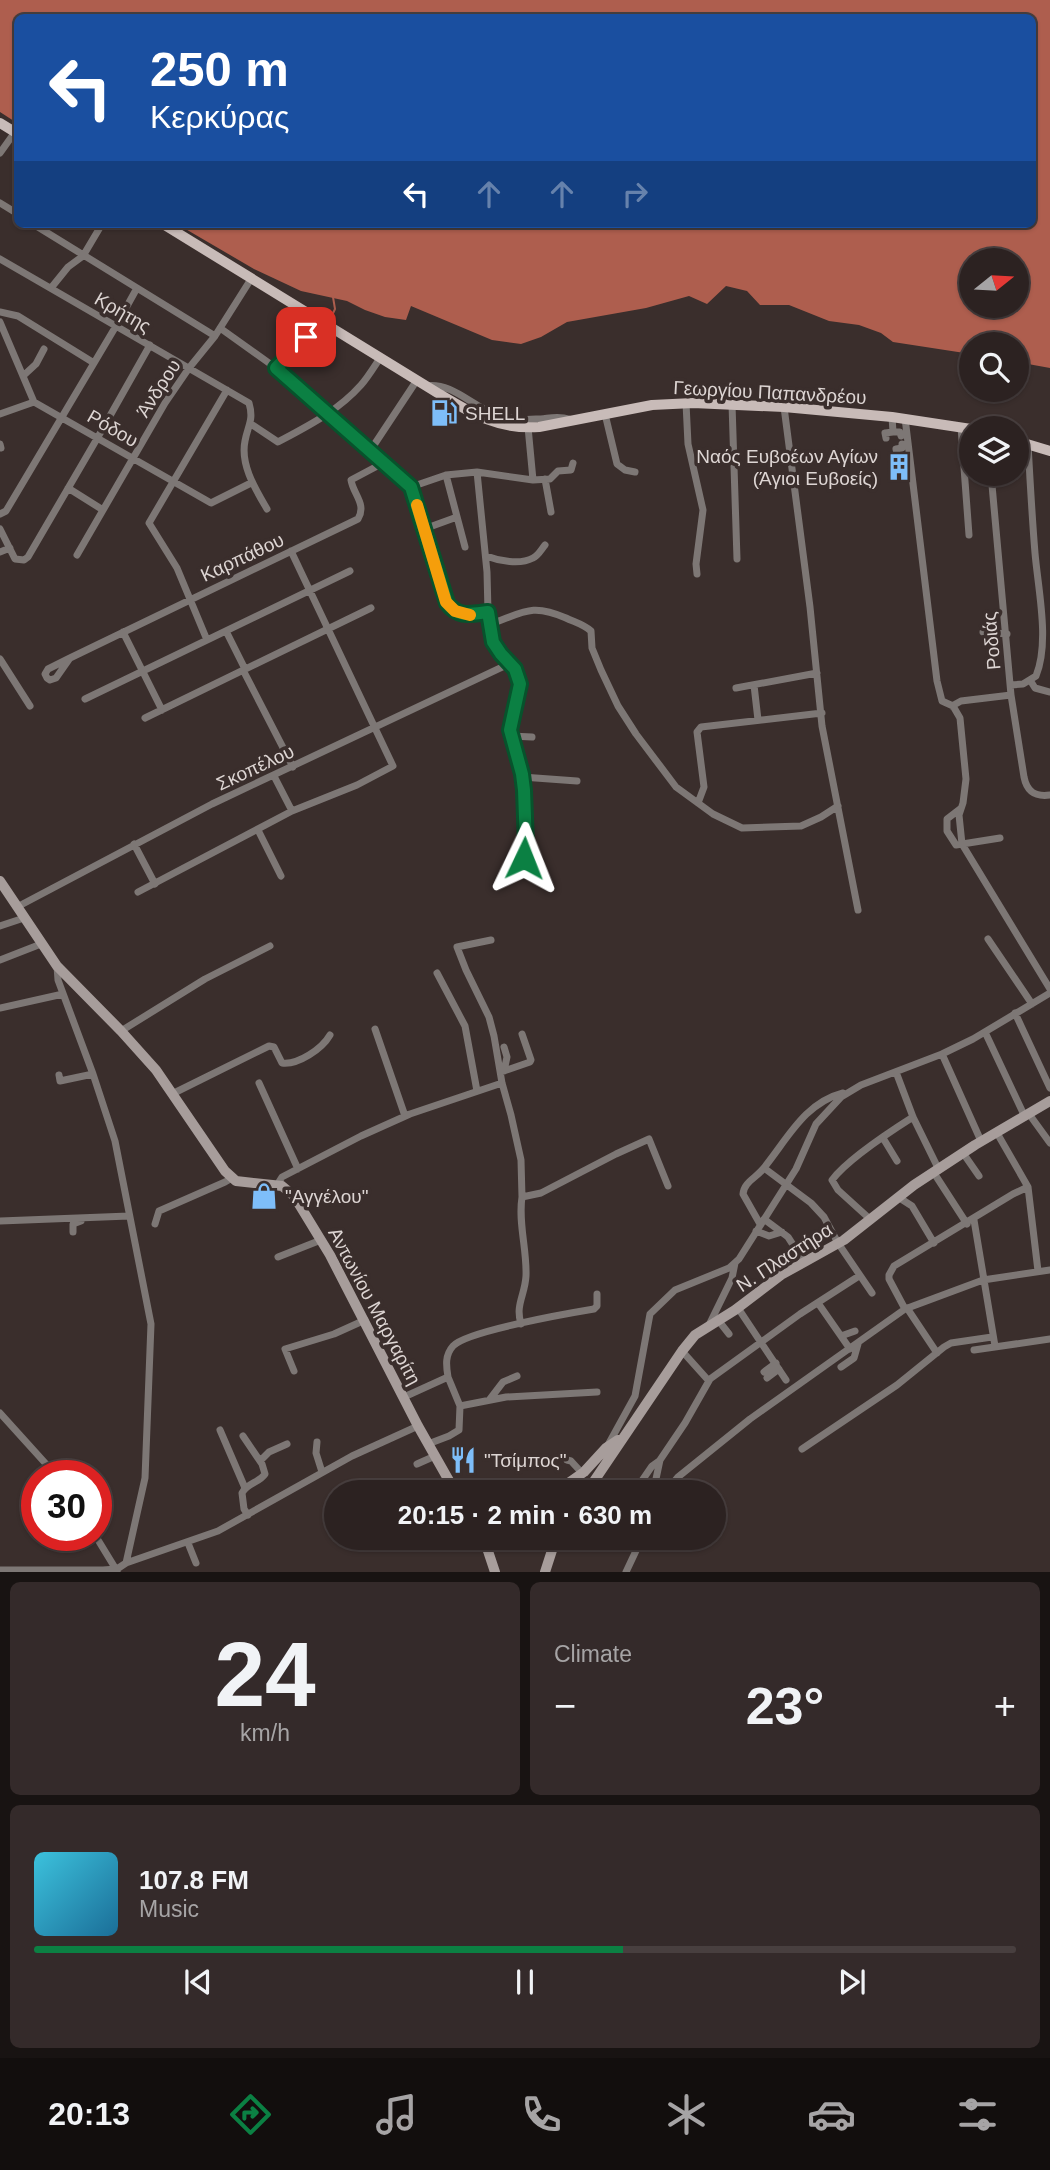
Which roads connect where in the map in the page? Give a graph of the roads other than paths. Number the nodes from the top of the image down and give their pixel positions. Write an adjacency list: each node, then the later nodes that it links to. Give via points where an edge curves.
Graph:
1 (14, 136): 2 (street)
2 (0, 153)
3 (39, 228): 6 (street)
4 (100, 228): 6 (street)
5 (169, 228): 8 (main road, Γεωργίου Παπανδρέου)
6 (83, 256): 9 (street); 10 (street)
7 (0, 259): 9 (street, Κρήτης)
8 (251, 279): 12 (main road, Γεωργίου Παπανδρέου); 15 (street, Άνδρου)
9 (51, 288): 14 (street, Κρήτης)
10 (137, 288): 14 (street); 16 (street)
11 (0, 312): 20 (street, via 18,316)
12 (320, 321): 19 (main road, Γεωργίου Παπανδρέου); 22 (street)
13 (0, 322): 23 (street)
14 (116, 326): 17 (street, Κρήτης); 20 (street)
15 (220, 328): 16 (street, Άνδρου); 22 (street)
16 (215, 336): 21 (street, Άνδρου)
17 (150, 345): 21 (street, Κρήτης); 40 (street)
18 (44, 349): 23 (street, via 36,365)
19 (380, 358): 24 (main road, Γεωργίου Παπανδρέου); 32 (street, via 363,383)
20 (94, 363): 33 (street)
21 (189, 368): 25 (street, Κρήτης); 45 (street, Άνδρου)
22 (276, 368): 32 (street)
23 (23, 376): 26 (street)
24 (422, 383): 36 (street, via 440,385 483,410 508,418 559,416); 38 (main road, Γεωργίου Παπανδρέου, via 483,419); 43 (street)
25 (227, 390): 37 (street, Κρήτης, via 248,403); 53 (street)
26 (34, 402): 30 (street); 33 (street, Ρόδου)
27 (686, 403): 28 (main road, Γεωργίου Παπανδρέου); 31 (main road, Γεωργίου Παπανδρέου); 77 (street, via 688,444 703,510)
28 (732, 404): 29 (main road, Γεωργίου Παπανδρέου); 75 (street)
29 (784, 407): 34 (main road, Γεωργίου Παπανδρέου); 94 (street)
30 (0, 414)
31 (604, 414): 36 (main road, Γεωργίου Παπανδρέου); 49 (street, via 617,464)
32 (328, 415): 37 (street, via 278,443); 43 (street)
33 (62, 416): 40 (street, Ρόδου); 63 (street)
34 (892, 417): 35 (main road, Γεωργίου Παπανδρέου); 41 (street)
35 (905, 418): 39 (main road, Γεωργίου Παπανδρέου); 103 (street, via 937,681 942,701)
36 (572, 421): 38 (main road, Γεωργίου Παπανδρέου)
37 (251, 424): 54 (street, via 244,443)
38 (528, 427): 52 (street)
39 (959, 427)
40 (98, 438): 45 (street, Ρόδου); 59 (street)
41 (898, 443): 41 (street, via 885,433 888,449)
42 (1029, 445): 44 (main road)
43 (370, 451): 46 (street)
44 (1050, 451)
45 (133, 458): 53 (street, Ρόδου); 61 (street, Άνδρου)
46 (383, 463): 58 (street); 71 (street, Καρπάθου, via 351,480 361,503 358,519)
47 (573, 463): 51 (street, via 572,470)
48 (477, 472): 50 (street); 52 (street); 74 (street)
49 (635, 472)
50 (446, 475): 58 (street); 64 (street)
51 (545, 479): 52 (street); 62 (street)
52 (533, 480)
53 (173, 481): 54 (street, Ρόδου, via 211,503); 79 (street, via 149,525 177,568)
54 (251, 483): 60 (street)
55 (968, 486): 67 (street)
56 (992, 486): 87 (street, Ροδιάς)
57 (1027, 486): 95 (street, via 1043,631 1039,668)
58 (411, 487): 66 (street)
59 (68, 488): 61 (street); 70 (street, via 24,560 15,559)
60 (267, 509)
61 (103, 510): 73 (street, Άνδρου)
62 (551, 512)
63 (0, 514)
64 (457, 517): 66 (street); 69 (street)
65 (0, 529): 70 (street)
66 (424, 529): 81 (street, via 449,606 464,615)
67 (969, 535)
68 (545, 545): 74 (street, via 530,559 506,561)
69 (465, 547)
70 (10, 548): 72 (street)
71 (291, 551): 78 (street); 79 (street, Καρπάθου)
72 (0, 552)
73 (77, 555)
74 (486, 556): 81 (street)
75 (737, 559)
76 (350, 571): 78 (street)
77 (697, 574)
78 (310, 590): 83 (street); 84 (street)
79 (189, 600): 85 (street, Καρπάθου); 88 (street)
80 (371, 608): 83 (street)
81 (488, 612): 82 (street)
82 (491, 624): 91 (street, via 493,642); 116 (street, via 539,609 586,626 618,706 676,787)
83 (328, 628): 92 (street); 108 (street)
84 (226, 631): 88 (street); 92 (street)
85 (123, 632): 89 (street, Καρπάθου); 93 (street)
86 (983, 632): 87 (street)
87 (1007, 634): 97 (street, Ροδιάς)
88 (208, 640): 93 (street)
89 (70, 658)
90 (0, 659): 102 (street)
91 (511, 663): 108 (street, Σκοπέλου); 109 (street, via 520,684)
92 (244, 669): 104 (street); 111 (street)
93 (142, 671): 101 (street); 104 (street)
94 (817, 673): 96 (street); 105 (street)
95 (1030, 680): 97 (street); 99 (street, via 1035,688)
96 (754, 685): 98 (street); 107 (street)
97 (1011, 685): 100 (street, Ροδιάς)
98 (736, 688)
99 (1050, 692)
100 (1012, 695): 103 (street); 115 (street, Ροδιάς, via 1026,784 1031,793)
101 (85, 699)
102 (30, 706)
103 (952, 706): 118 (street, via 960,718 966,779)
104 (162, 710): 106 (street)
105 (822, 713): 107 (street); 117 (street)
106 (145, 718)
107 (758, 720): 116 (street, via 701,727 704,787)
108 (375, 729): 111 (street, Σκοπέλου); 119 (street, via 393,766)
109 (511, 736): 110 (street); 113 (street)
110 (531, 737)
111 (293, 767): 112 (street, Σκοπέλου)
112 (274, 776): 119 (street); 122 (street, Σκοπέλου)
113 (522, 777): 114 (street); 124 (street)
114 (578, 781)
115 (1050, 795)
116 (698, 803): 117 (street, via 742,828 801,826)
117 (838, 806): 130 (street)
118 (960, 809): 123 (street); 123 (street, via 946,825 951,839)
119 (292, 811): 120 (street)
120 (258, 830): 125 (street); 127 (street)
121 (1000, 838): 123 (street)
122 (134, 844): 127 (street); 129 (street, Σκοπέλου)
123 (962, 844): 140 (street)
124 (524, 858)
125 (281, 876)
126 (0, 881): 129 (street)
127 (155, 884): 128 (street)
128 (138, 892)
129 (17, 907): 131 (street)
130 (858, 910)
131 (24, 918): 132 (street); 135 (street)
132 (0, 926)
133 (988, 939): 142 (street)
134 (491, 940): 152 (street, via 457,947 489,1017)
135 (41, 944): 137 (street); 138 (street)
136 (271, 946): 146 (street, via 205,979)
137 (0, 960)
138 (57, 966): 141 (street); 146 (street)
139 (437, 973): 159 (street, via 465,1026)
140 (1050, 991): 142 (street)
141 (63, 994): 143 (street); 154 (street)
142 (1032, 1004): 144 (street)
143 (0, 1008)
144 (1015, 1013): 147 (street); 158 (street)
145 (375, 1029): 164 (street)
146 (121, 1031): 161 (street)
147 (985, 1031): 151 (street); 163 (street)
148 (522, 1034): 152 (street, via 530,1062)
149 (330, 1035): 161 (street, via 316,1052 288,1064 269,1046)
150 (504, 1047): 152 (street, via 507,1057)
151 (942, 1054): 153 (street); 169 (street)
152 (502, 1071): 157 (street)
153 (896, 1072): 160 (street); 165 (street)
154 (93, 1074): 155 (street, via 60,1081); 183 (street, via 115,1142)
155 (59, 1075)
156 (259, 1083): 173 (street)
157 (502, 1083): 159 (street); 182 (street, via 519,1152)
158 (1050, 1088)
159 (477, 1091): 164 (street)
160 (848, 1092): 172 (street, via 804,1116); 178 (street, via 816,1124)
161 (174, 1093): 176 (street)
162 (1050, 1101): 163 (street, Ν. Πλαστήρα)
163 (1027, 1115): 166 (street, Ν. Πλαστήρα); 168 (street)
164 (405, 1116): 173 (street)
165 (913, 1117): 167 (street); 174 (street)
166 (997, 1133): 169 (street, Ν. Πλαστήρα); 180 (street)
167 (883, 1138): 171 (street); 184 (street, via 832,1182)
168 (1049, 1140)
169 (981, 1141): 170 (street, Ν. Πλαστήρα)
170 (963, 1153): 174 (street, Ν. Πλαστήρα); 175 (street)
171 (897, 1161)
172 (764, 1168): 178 (street); 188 (street, via 743,1190)
173 (298, 1169): 177 (street)
174 (936, 1172): 181 (street, Ν. Πλαστήρα); 186 (street)
175 (979, 1176)
176 (232, 1178): 177 (street); 187 (street, via 159,1211)
177 (277, 1185): 191 (street, Αντωνίου Μαργαρίτη, via 292,1194)
178 (787, 1185): 188 (street); 192 (street, via 818,1209)
179 (668, 1186): 182 (street, via 649,1139 541,1193)
180 (1028, 1188): 186 (street); 198 (street)
181 (898, 1196): 184 (street, Ν. Πλαστήρα); 193 (street, via 912,1206)
182 (522, 1197): 208 (street, via 526,1272 518,1309)
183 (129, 1218): 185 (street); 189 (street, via 79,1221 73,1224); 263 (street, via 151,1335 145,1478)
184 (871, 1220): 192 (street, Ν. Πλαστήρα)
185 (0, 1221)
186 (970, 1222): 193 (street); 200 (street)
187 (155, 1224)
188 (760, 1225): 190 (street); 190 (street, via 769,1236); 196 (street)
189 (73, 1232)
190 (782, 1232): 195 (street)
191 (321, 1240): 194 (street); 206 (street, Αντωνίου Μαργαρίτη)
192 (838, 1243): 195 (street, Ν. Πλαστήρα); 199 (street)
193 (934, 1243): 205 (street, via 894,1266 889,1275)
194 (278, 1257)
195 (804, 1262): 204 (street, Ν. Πλαστήρα)
196 (735, 1263): 207 (street); 240 (street, via 675,1290 650,1314 635,1396)
197 (1050, 1270): 198 (street)
198 (1038, 1271): 200 (street)
199 (859, 1276): 201 (street); 203 (street)
200 (983, 1280): 205 (street); 212 (street)
201 (872, 1293)
202 (597, 1294): 208 (street, via 594,1309)
203 (818, 1303): 211 (street); 214 (street)
204 (738, 1308): 207 (street, Ν. Πλαστήρα); 214 (street)
205 (906, 1308): 218 (street); 219 (street, via 859,1343)
206 (365, 1320): 222 (street, via 285,1349); 229 (street, Αντωνίου Μαργαρίτη)
207 (713, 1323): 210 (street); 217 (street, Ν. Πλαστήρα)
208 (521, 1324): 225 (street, via 457,1342 447,1354)
209 (855, 1331): 211 (street)
210 (729, 1334)
211 (841, 1336): 219 (street)
212 (992, 1337): 215 (street); 218 (street, via 951,1343)
213 (1050, 1339): 215 (street)
214 (762, 1342): 220 (street); 226 (street)
215 (995, 1346): 216 (street)
216 (974, 1350)
217 (682, 1351): 226 (street); 236 (street, Ν. Πλαστήρα)
218 (937, 1353): 241 (street)
219 (854, 1355): 221 (street); 255 (street, via 750,1419)
220 (778, 1366): 223 (street); 227 (street)
221 (841, 1367)
222 (294, 1371)
223 (765, 1375)
224 (517, 1376): 230 (street, via 503,1382)
225 (448, 1377): 229 (street); 231 (street)
226 (708, 1380): 245 (street)
227 (786, 1380)
228 (597, 1392): 230 (street)
229 (404, 1397): 233 (street, Αντωνίου Μαργαρίτη)
230 (490, 1399): 231 (street)
231 (460, 1406): 239 (street, via 459,1430)
232 (0, 1413): 243 (street)
233 (418, 1426): 239 (street, Αντωνίου Μαργαρίτη); 248 (street)
234 (220, 1430): 256 (street)
235 (243, 1436): 246 (street)
236 (624, 1436): 240 (street); 252 (street, Ν. Πλαστήρα)
237 (317, 1442): 248 (street)
238 (287, 1444): 246 (street)
239 (428, 1444): 242 (street, Αντωνίου Μαργαρίτη)
240 (606, 1448): 249 (street)
241 (802, 1449)
242 (435, 1455): 247 (street); 250 (street, Αντωνίου Μαργαρίτη)
243 (42, 1460)
244 (567, 1460): 249 (street)
245 (660, 1460): 253 (street); 254 (street)
246 (260, 1461): 256 (street, via 264,1477)
247 (416, 1464)
248 (322, 1472): 257 (street)
249 (582, 1473): 251 (street)
250 (449, 1480)
251 (572, 1480)
252 (595, 1480)
253 (642, 1480)
254 (656, 1480)
255 (676, 1480)
256 (245, 1488): 257 (street, via 242,1502)
257 (248, 1515): 258 (street)
258 (188, 1543): 263 (street); 264 (street)
259 (487, 1550): 268 (street)
260 (552, 1550): 269 (street)
261 (636, 1550): 270 (street)
262 (105, 1551): 266 (street)
263 (126, 1563): 266 (street)
264 (196, 1563)
265 (0, 1570): 267 (street)
266 (117, 1570): 267 (street)
267 (103, 1571)
268 (495, 1572)
269 (545, 1572)
270 (626, 1572)

